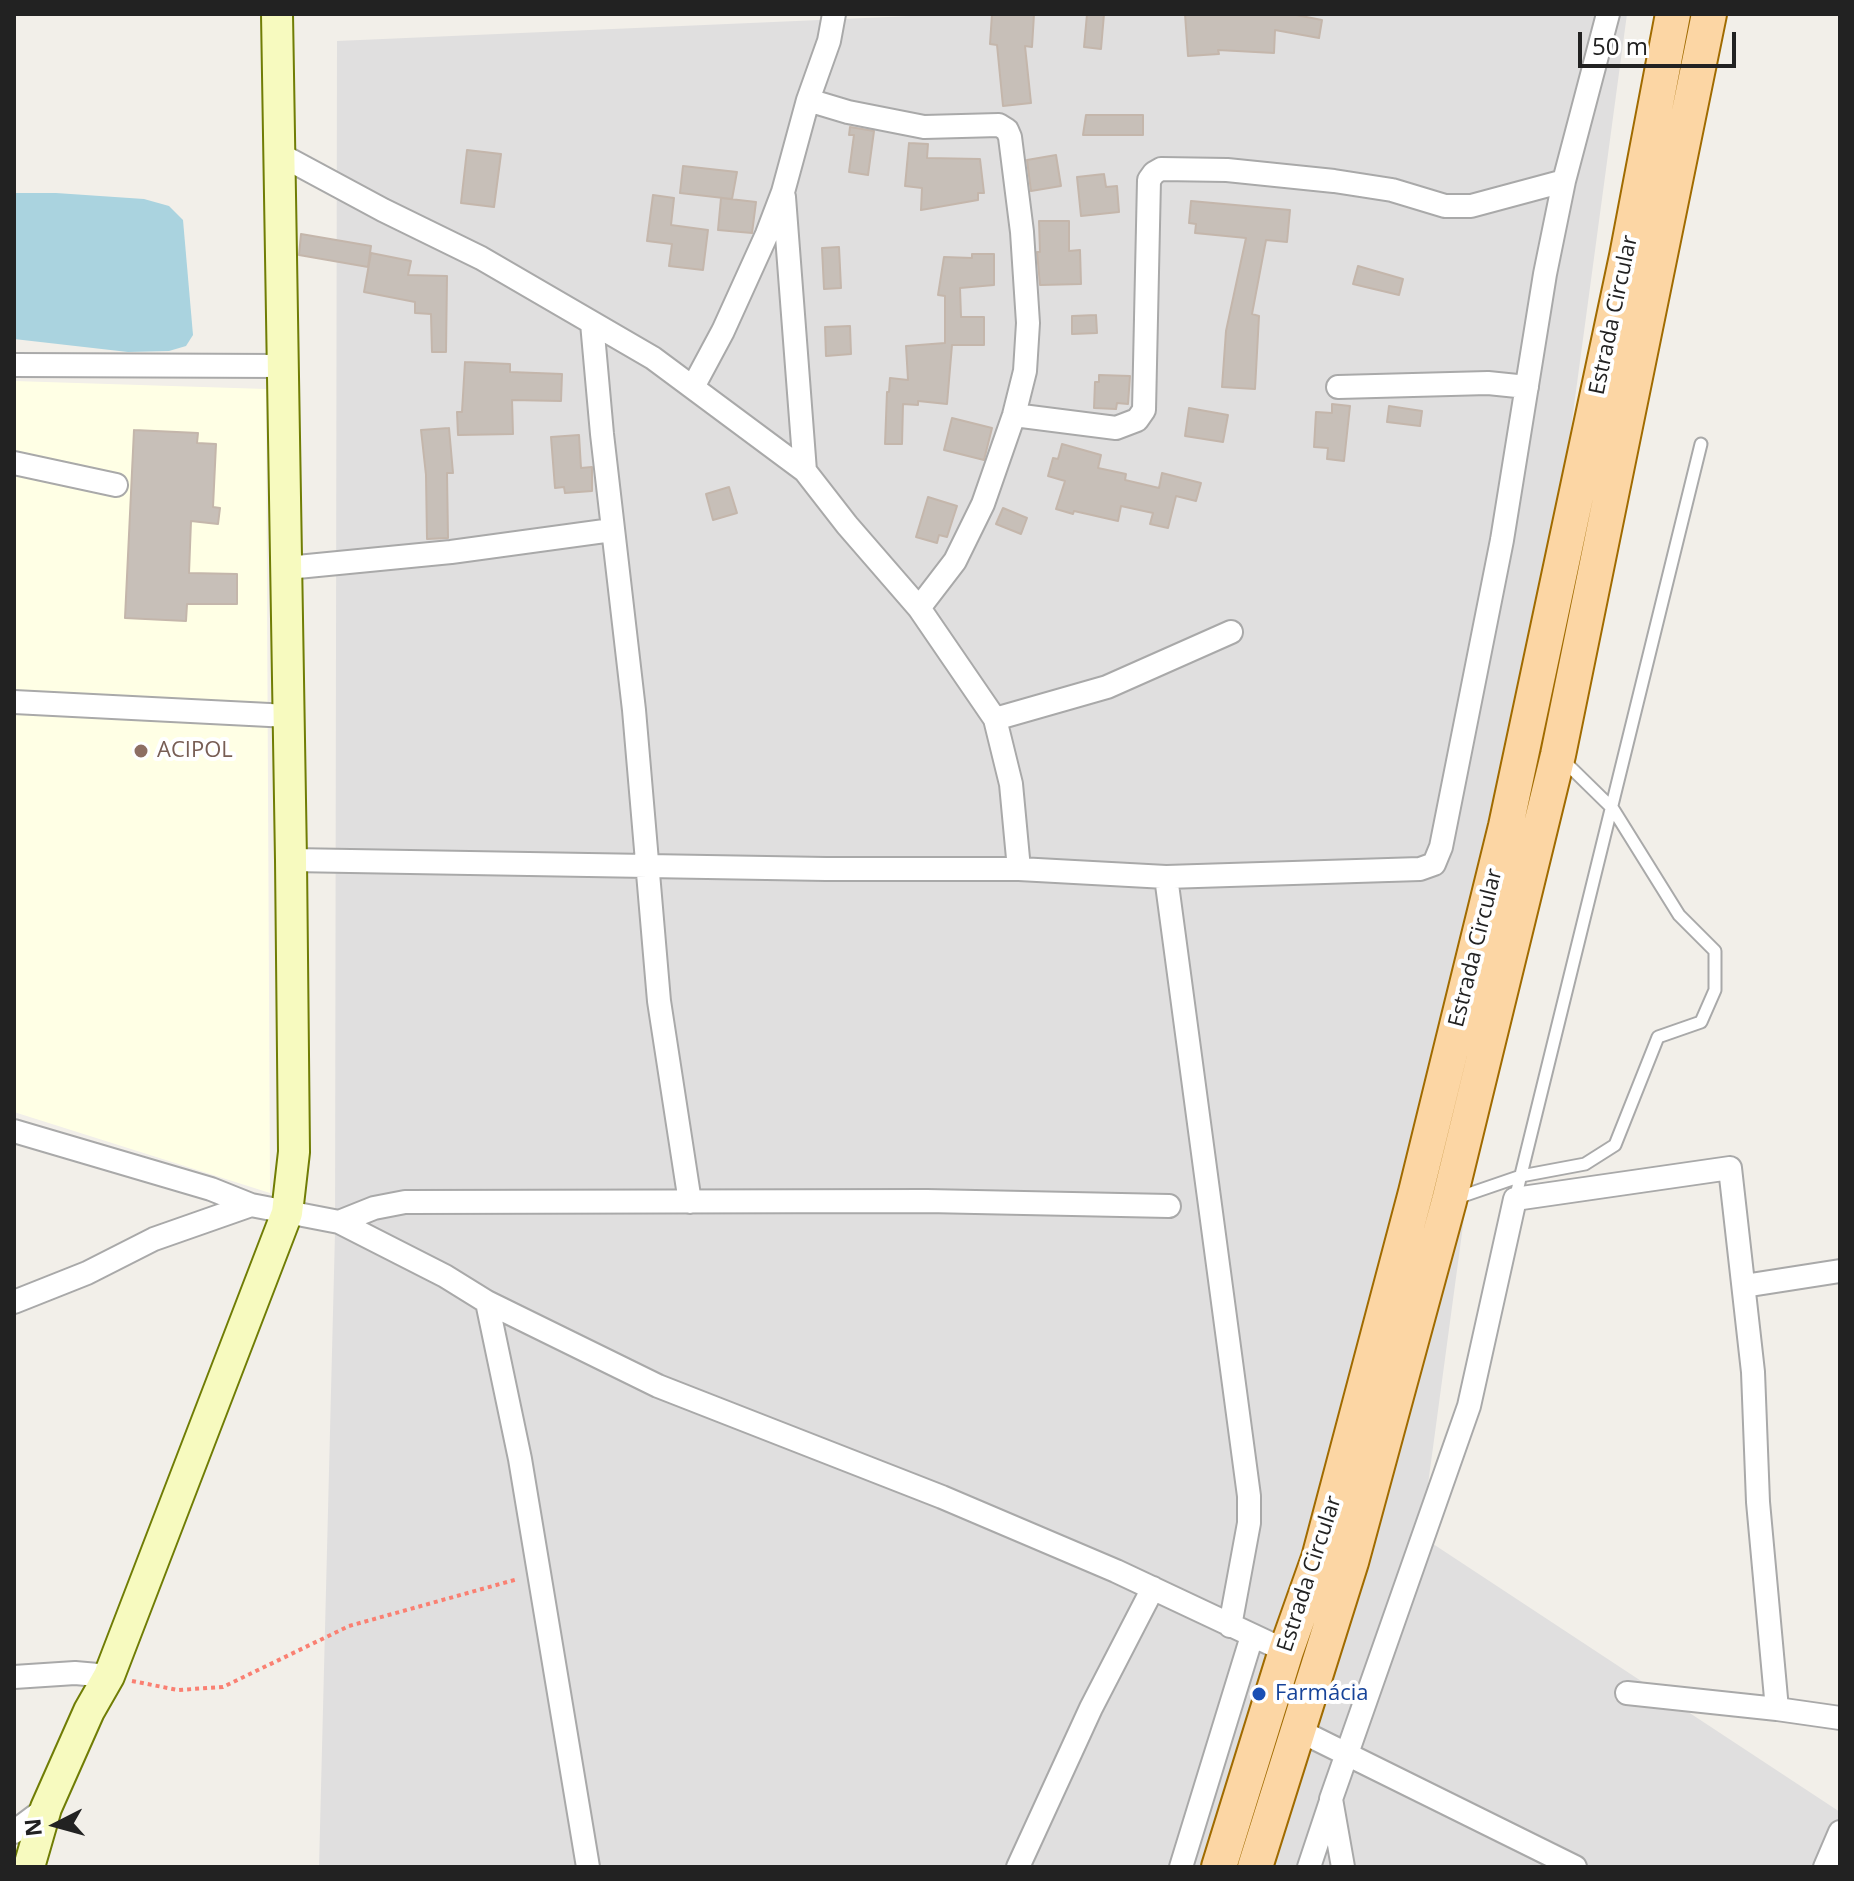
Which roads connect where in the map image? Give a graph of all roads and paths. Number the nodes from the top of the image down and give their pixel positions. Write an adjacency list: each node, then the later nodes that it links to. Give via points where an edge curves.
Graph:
1 (277, 14): 7 (street)
2 (834, 14): 6 (street)
3 (1608, 14): 8 (street)
4 (1673, 14): 51 (main road, Estrada Circular, via 1506,826 1319,1558)
5 (1709, 14): 28 (main road, Estrada Circular)
6 (808, 100): 9 (street); 16 (street, via 924,127 999,125 1007,130 1028,323 1025,371)
7 (279, 154): 10 (street, via 481,258); 12 (street)
8 (1564, 181): 15 (street); 16 (street, via 1471,206 1445,206 1334,181 1161,169 1149,180 1144,410 1137,420 1116,428)
9 (783, 192): 13 (street); 19 (street)
10 (592, 323): 13 (street); 21 (street)
11 (14, 365): 12 (street)
12 (283, 366): 22 (street)
13 (693, 387): 19 (street)
14 (1338, 387): 15 (street)
15 (1527, 387): 33 (street, via 1502,540 1434,864 1420,869)
16 (1014, 415): 23 (street, via 983,504 955,561)
17 (1701, 444): 29 (lane)
18 (14, 463): 20 (street)
19 (805, 471): 23 (street)
20 (116, 485)
21 (612, 530): 22 (street); 31 (street)
22 (287, 568): 26 (street)
23 (919, 608): 27 (street)
24 (1231, 632): 27 (street, via 1107,687)
25 (14, 702): 26 (street)
26 (289, 716): 30 (street)
27 (995, 719): 32 (street, via 1011,784)
28 (1558, 755): 29 (lane); 37 (main road, Estrada Circular)
29 (1613, 809): 35 (lane); 35 (lane, via 1679,915 1715,951 1715,990 1701,1022 1658,1037 1615,1145 1585,1164)
30 (291, 860): 31 (street); 41 (street, via 294,1152)
31 (647, 866): 32 (street); 38 (street, via 659,1001)
32 (1019, 869): 33 (street)
33 (1166, 877): 49 (street, via 1249,1496)
34 (14, 1131): 39 (street)
35 (1521, 1176): 36 (lane); 37 (lane)
36 (1515, 1199): 44 (street, via 1730,1168); 58 (street, via 1469,1406)
37 (1449, 1201): 57 (main road, Estrada Circular, via 1351,1562)
38 (690, 1202): 40 (street); 42 (street, via 405,1202)
39 (251, 1205): 41 (street); 45 (street, via 154,1239)
40 (1169, 1206)
41 (287, 1213): 42 (street); 52 (street)
42 (339, 1222): 46 (street)
43 (1840, 1271): 44 (street)
44 (1744, 1286): 55 (street)
45 (14, 1302)
46 (487, 1302): 47 (street); 48 (street, via 658,1386 942,1497)
47 (539, 1573): 52 (path, via 349,1626 223,1687 178,1690); 64 (street)
48 (1153, 1588): 49 (street); 65 (street)
49 (1230, 1626): 50 (street)
50 (1252, 1636): 51 (street); 66 (street)
51 (1286, 1651): 67 (main road, Estrada Circular)
52 (109, 1676): 53 (street); 60 (street)
53 (14, 1677)
54 (1627, 1693): 55 (street)
55 (1777, 1709): 56 (street)
56 (1840, 1718)
57 (1298, 1730): 58 (street); 68 (main road, Estrada Circular)
58 (1347, 1755): 59 (street); 71 (street)
59 (1331, 1799): 69 (street); 70 (street)
60 (46, 1808): 61 (street); 63 (street)
61 (14, 1832)
62 (1840, 1832): 72 (street)
63 (29, 1867)
64 (588, 1867)
65 (1018, 1867)
66 (1181, 1867)
67 (1219, 1867)
68 (1255, 1867)
69 (1309, 1867)
70 (1343, 1867)
71 (1575, 1867)
72 (1825, 1867)

